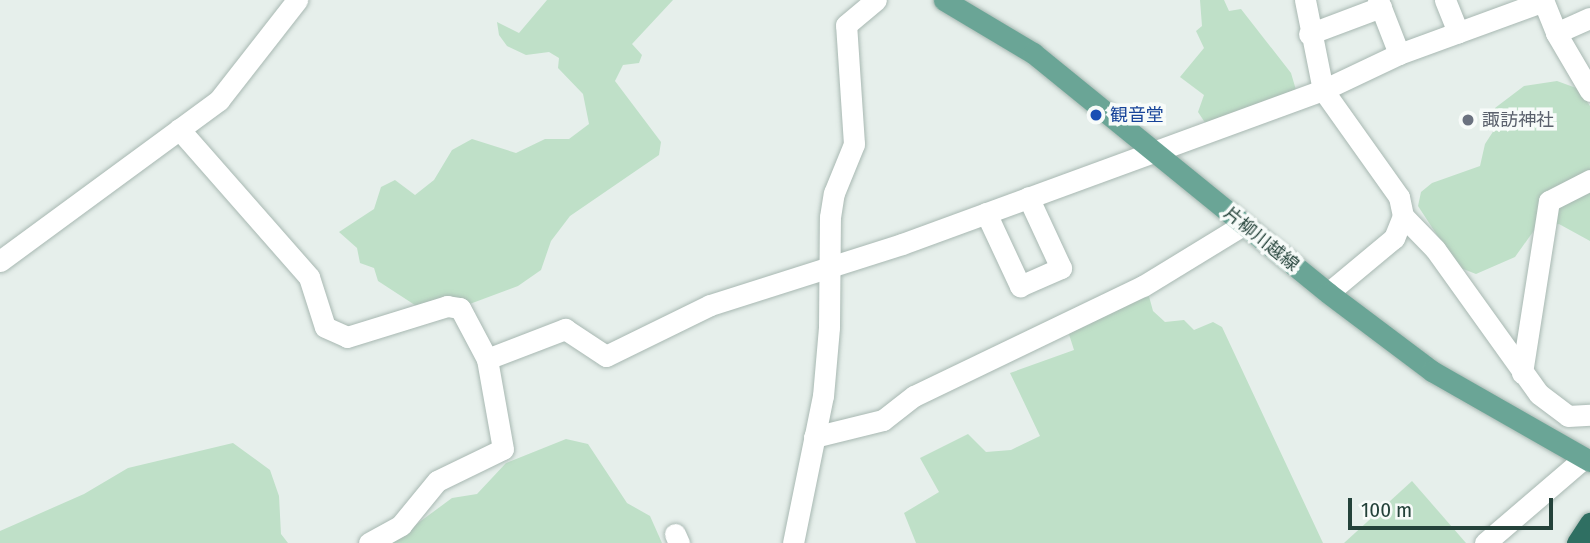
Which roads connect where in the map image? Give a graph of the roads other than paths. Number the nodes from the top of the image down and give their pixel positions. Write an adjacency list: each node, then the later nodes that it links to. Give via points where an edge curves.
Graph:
1 (297, 0): 15 (street, via 225,94)
2 (876, 0): 23 (street, via 846,25 855,144 834,193)
3 (944, 0): 16 (main road, 片柳川越線, via 1033,53)
4 (1305, 0): 11 (street)
5 (1445, 0): 9 (street)
6 (1543, 0): 9 (street); 10 (street)
7 (1380, 4): 11 (street); 12 (street)
8 (1590, 18): 10 (street)
9 (1458, 32): 12 (street)
10 (1556, 33): 14 (street)
11 (1309, 34): 13 (street)
12 (1399, 54): 13 (street)
13 (1323, 90): 16 (street); 20 (street, via 1399,197)
14 (1590, 91)
15 (179, 129): 22 (street); 25 (street, via 309,276 325,327 347,337 447,306 460,308)
16 (1149, 150): 18 (street); 21 (main road, 片柳川越線)
17 (1590, 180): 26 (street, via 1549,201)
18 (1028, 197): 19 (street); 19 (street, via 1061,268 1020,286)
19 (986, 213): 23 (street)
20 (1403, 216): 24 (street, via 1394,238); 26 (street, via 1435,249)
21 (1243, 225): 24 (main road, 片柳川越線); 28 (street, via 1143,286 914,396 883,420)
22 (0, 261)
23 (829, 267): 25 (street, via 710,305 606,356 565,329); 28 (street, via 829,327)
24 (1328, 293): 29 (main road, 片柳川越線, via 1432,371)
25 (487, 359): 31 (street, via 503,449 436,481 401,525)
26 (1522, 373): 27 (street, via 1556,411 1568,416)
27 (1590, 415)
28 (814, 437): 32 (street)
29 (1587, 460): 33 (street)
30 (1590, 523): 34 (highway)
31 (369, 543)
32 (793, 543)
33 (1485, 543)
34 (1577, 543)

